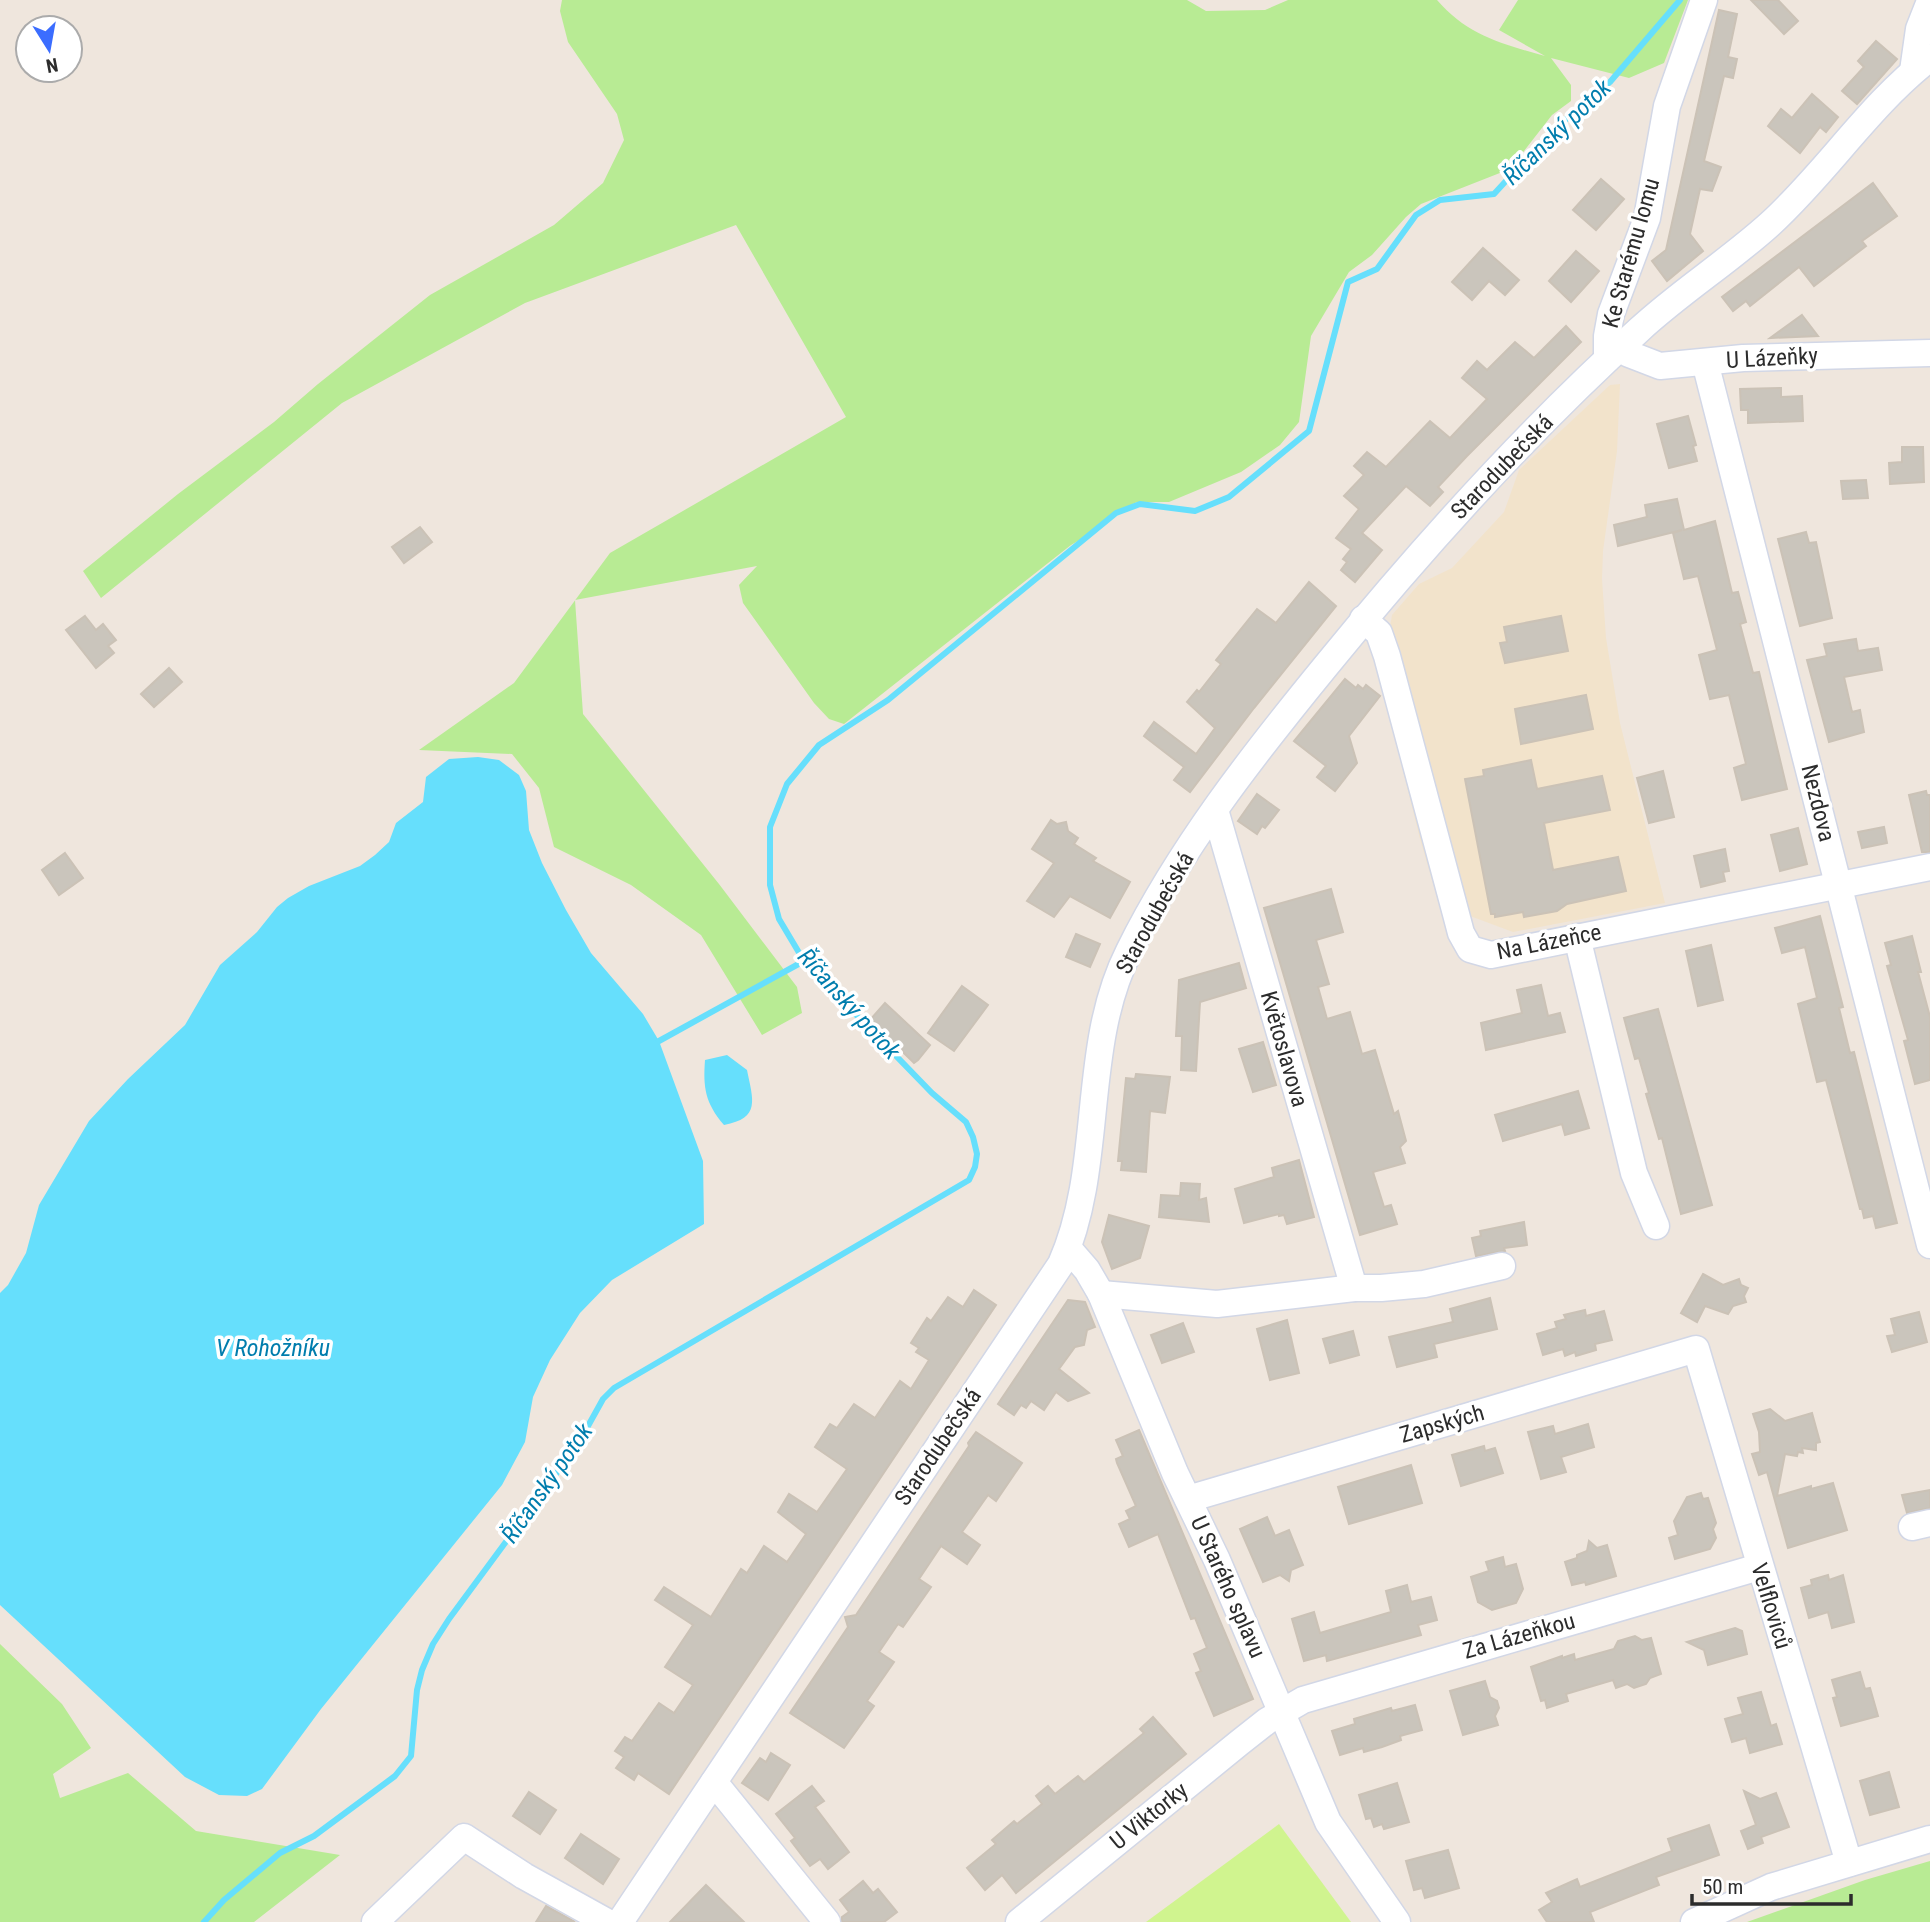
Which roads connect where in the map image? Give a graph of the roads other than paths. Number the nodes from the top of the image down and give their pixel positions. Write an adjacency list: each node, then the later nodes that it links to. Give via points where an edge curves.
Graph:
1 (1704, 0): 4 (street, Ke Starému lomu, via 1667,106 1647,218 1611,314 1607,336)
2 (1930, 1): 3 (street, via 1919,29)
3 (1922, 65): 4 (street, Starodubečská, via 1872,113 1794,202)
4 (1614, 352): 6 (street, U Lázeňky, via 1660,366); 7 (street, Starodubečská, via 1479,487)
5 (1930, 353): 6 (street, U Lázeňky)
6 (1705, 362): 10 (street, Nezdova)
7 (1363, 620): 8 (street, Starodubečská); 11 (street, Na Lázeňce, via 1378,633 1387,656 1461,933 1470,949 1491,955)
8 (1215, 810): 14 (street, Starodubečská, via 1160,894 1127,953 1112,994 1100,1053 1086,1180); 16 (street, Květoslavova)
9 (1930, 867): 10 (street, Na Lázeňce)
10 (1839, 886): 11 (street, Na Lázeňce); 13 (street, Nezdova)
11 (1577, 937): 12 (street, via 1634,1173)
12 (1656, 1226)
13 (1930, 1245)
14 (1068, 1248): 17 (street, U Starého splavu); 22 (street, Starodubečská)
15 (1502, 1266): 16 (street, via 1424,1284)
16 (1354, 1288): 17 (street, via 1217,1304)
17 (1101, 1294): 19 (street, U Starého splavu)
18 (1696, 1349): 19 (street, Zapských); 20 (street, Velfloviců)
19 (1188, 1499): 21 (street, U Starého splavu)
20 (1759, 1566): 21 (street, Za Lázeňkou, via 1303,1700); 24 (street, Velfloviců)
21 (1282, 1712): 29 (street, U Viktorky); 30 (street, U Starého splavu, via 1328,1822)
22 (715, 1782): 27 (street, Starodubečská); 28 (street)
23 (1930, 1839): 24 (street)
24 (1849, 1863): 31 (street, via 1770,1887)
25 (375, 1922): 26 (street, via 464,1837)
26 (607, 1922)
27 (620, 1922)
28 (827, 1922)
29 (1018, 1922)
30 (1397, 1922)
31 (1694, 1922)

